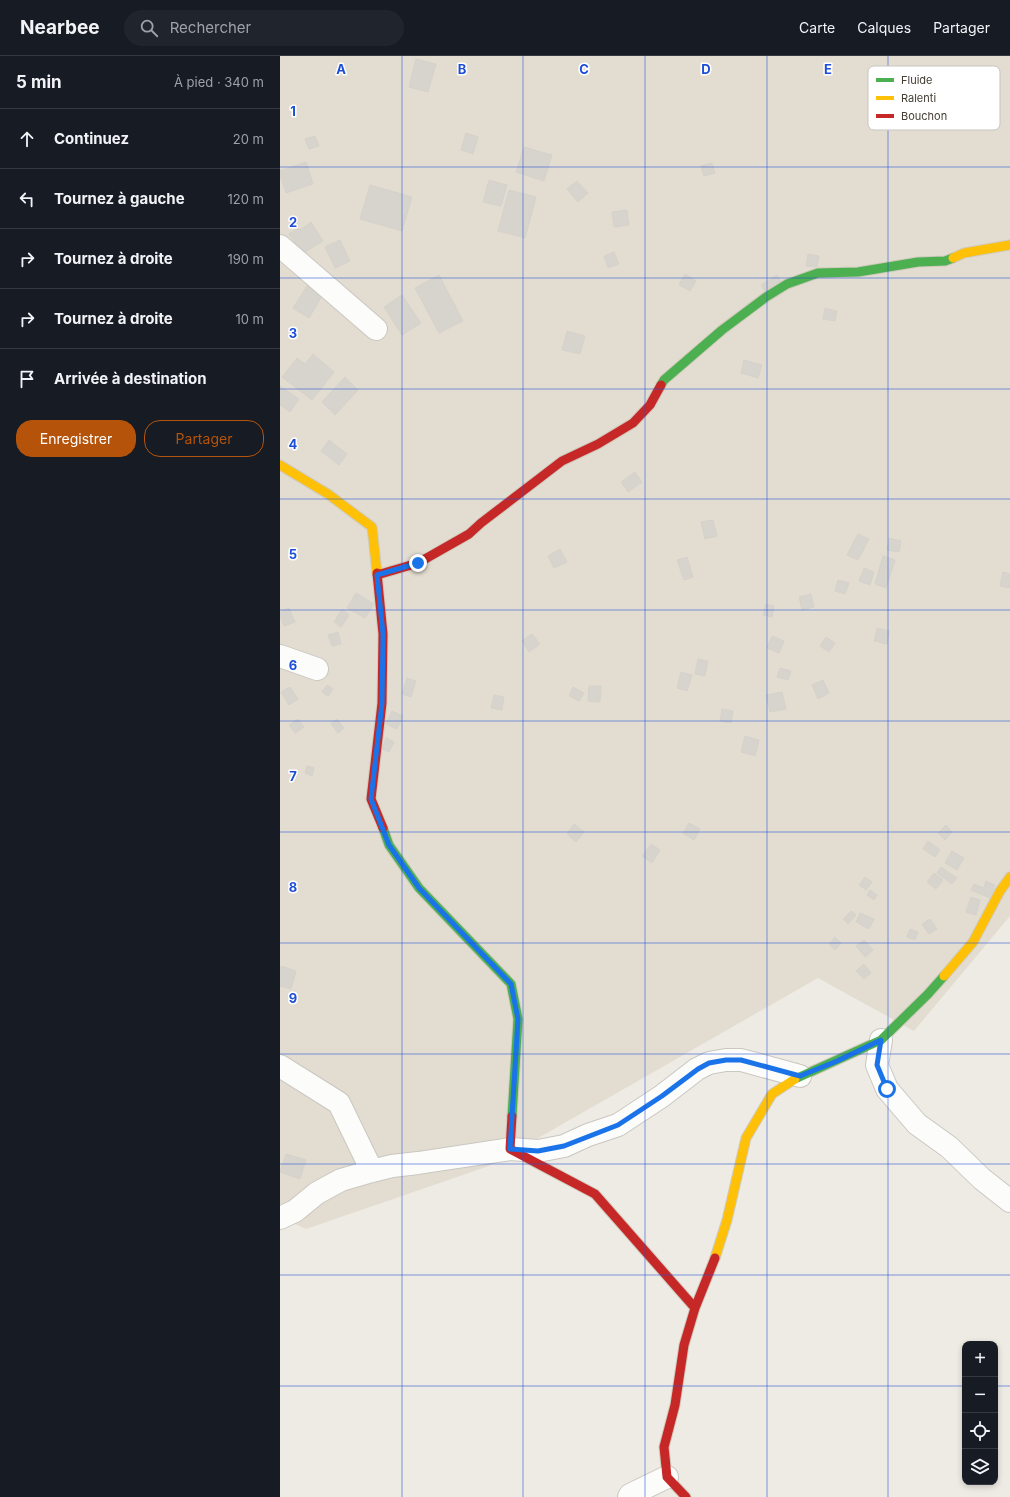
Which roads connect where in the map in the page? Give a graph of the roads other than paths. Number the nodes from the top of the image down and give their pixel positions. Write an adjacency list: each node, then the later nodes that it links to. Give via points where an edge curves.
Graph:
1 (1010, 245): 5 (street, via 964,253 945,261 918,262 858,272 818,273 787,284 722,330 664,380 650,404 633,423 562,461 469,534 418,563)
2 (280, 246): 3 (street)
3 (376, 329)
4 (280, 465): 5 (street, via 328,494 372,527)
5 (377, 575): 12 (street, via 383,634 382,703 371,799 389,845 419,888 511,984 518,1019)
6 (280, 656): 7 (street)
7 (318, 669)
8 (1010, 877): 9 (street, via 973,942 928,994)
9 (881, 1040): 11 (street); 14 (street, via 877,1065 887,1089 917,1124 949,1147 982,1179)
10 (280, 1066): 13 (street, via 338,1102)
11 (800, 1076): 12 (street, via 741,1060 709,1063 618,1125 564,1146 538,1151); 16 (street, via 772,1094 746,1138 727,1220 713,1266)
12 (510, 1149): 13 (street); 16 (street, via 595,1194)
13 (372, 1171): 15 (street, via 341,1180)
14 (1010, 1201)
15 (280, 1218)
16 (695, 1308): 17 (street, via 684,1345 675,1405 664,1447)
17 (667, 1477): 18 (street); 19 (street)
18 (629, 1497)
19 (686, 1497)

